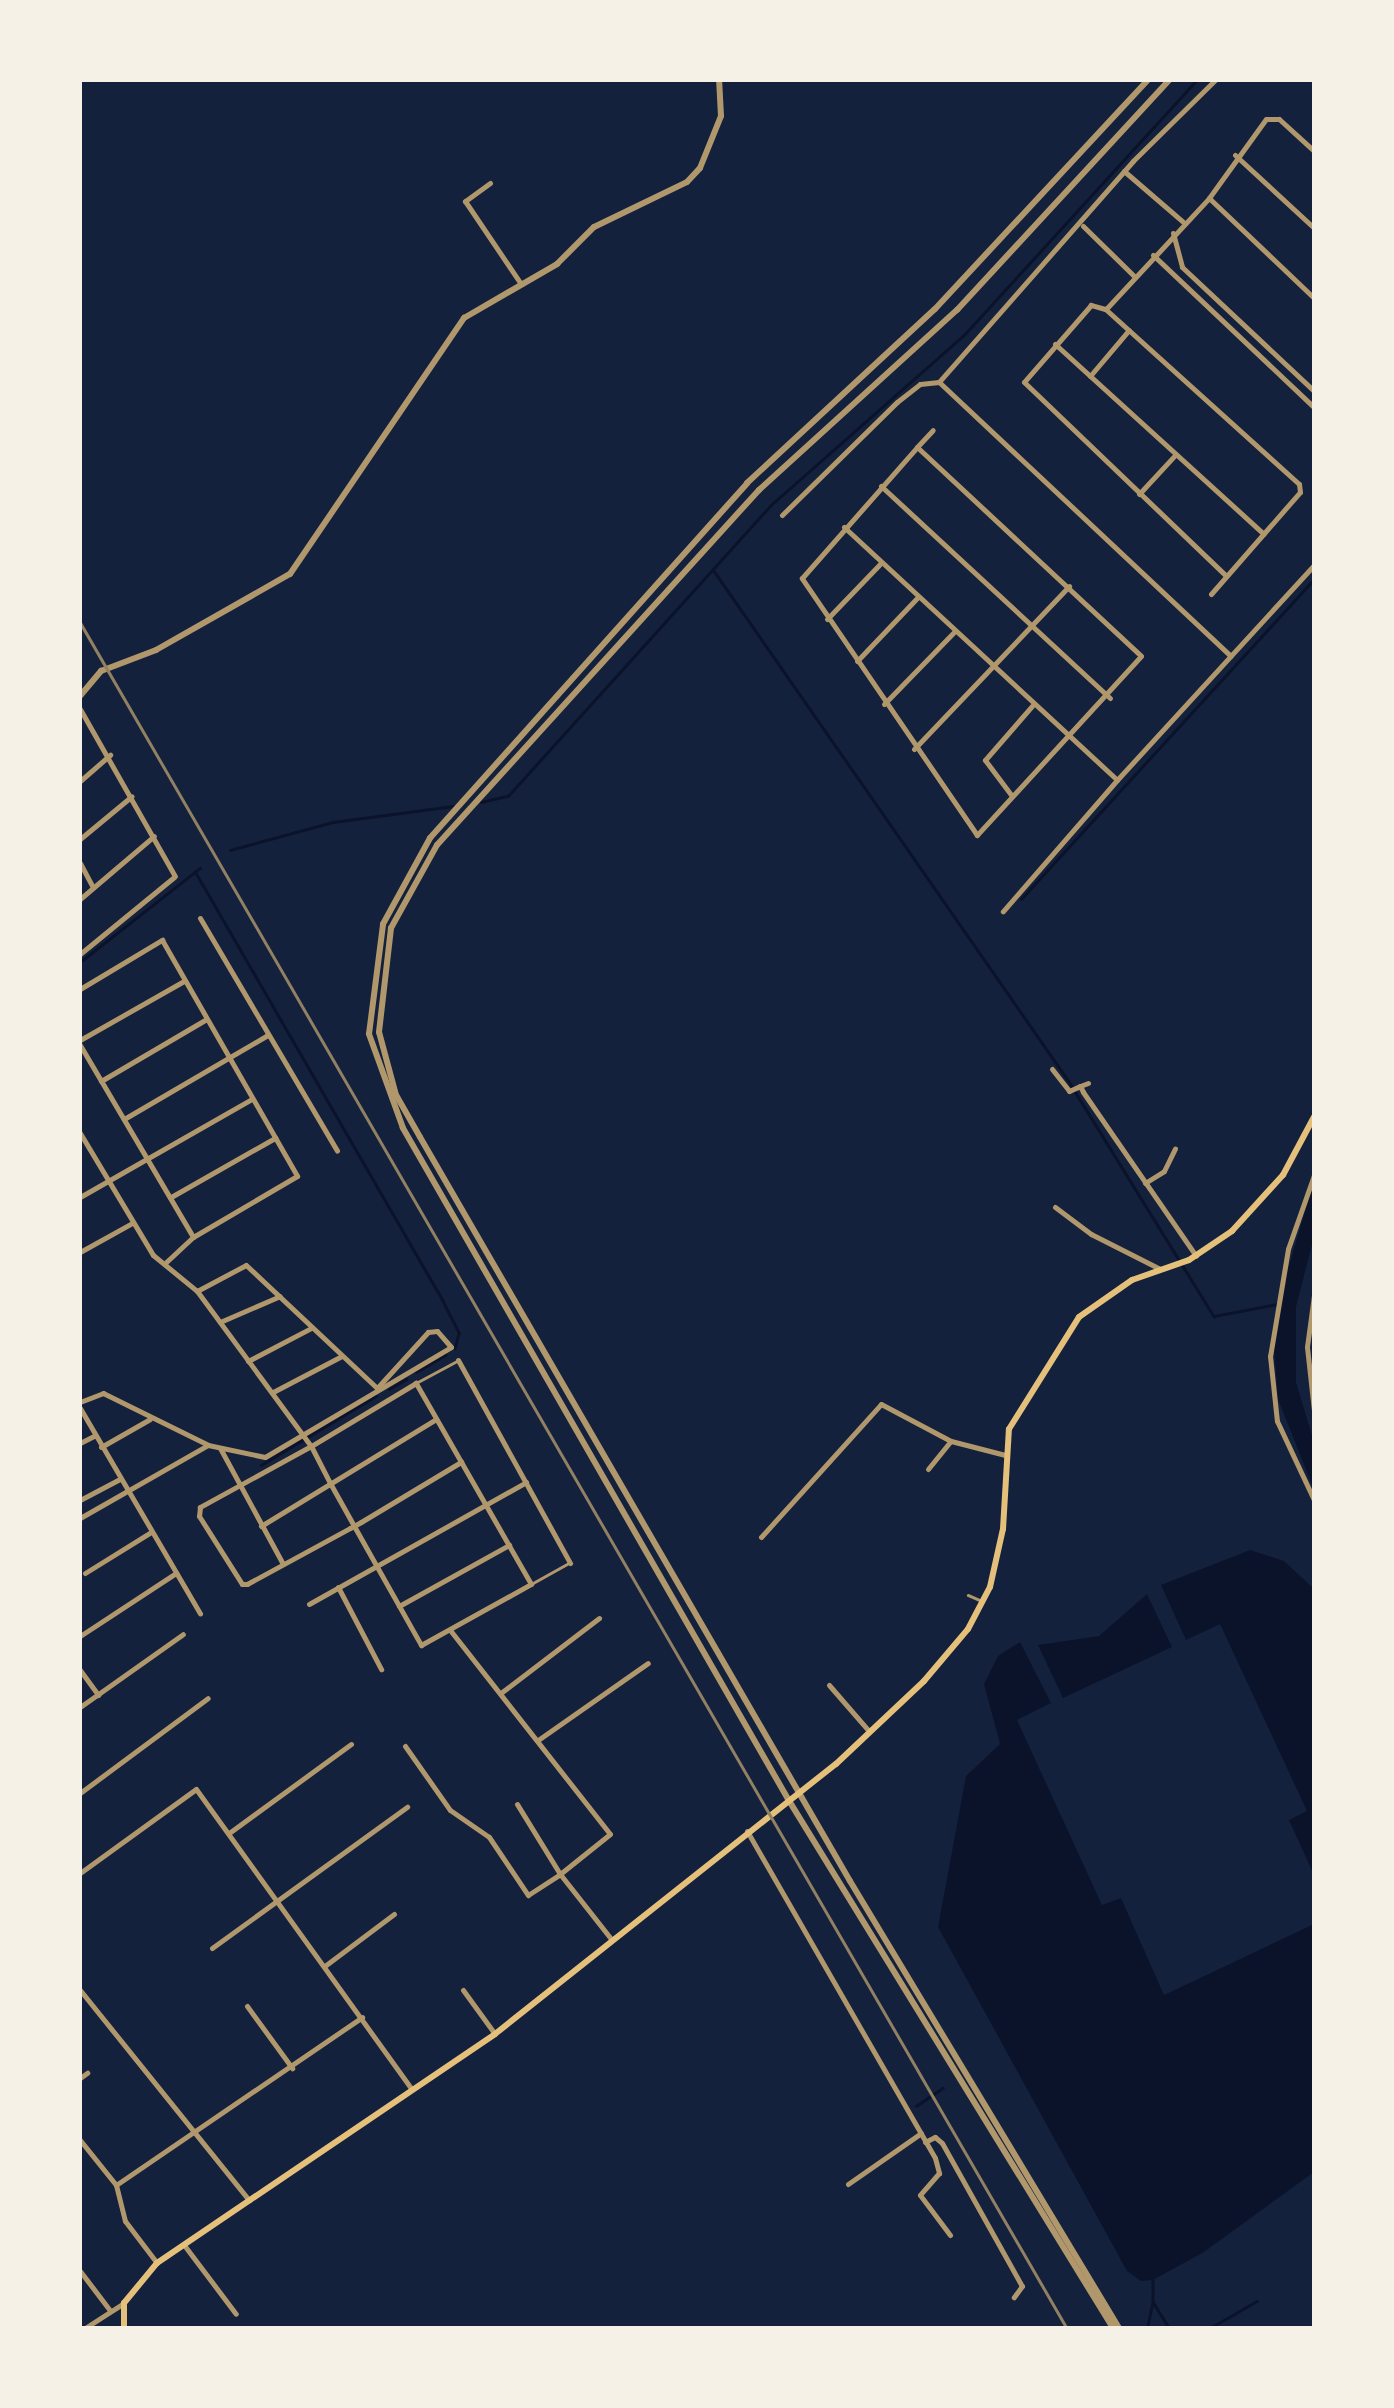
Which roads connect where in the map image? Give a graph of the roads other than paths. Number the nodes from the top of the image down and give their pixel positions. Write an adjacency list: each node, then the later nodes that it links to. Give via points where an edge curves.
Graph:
1 (720, 80): 18 (street, via 717,132 687,182 594,227 556,264)
2 (1148, 80): 57 (street, via 935,310 747,483)
3 (1169, 80): 60 (street, via 957,310 759,490)
4 (1214, 80): 7 (street)
5 (1314, 152): 6 (street, via 1271,116)
6 (1235, 155): 9 (street); 12 (street)
7 (1124, 171): 10 (street); 11 (street)
8 (490, 183): 18 (street, via 464,201)
9 (1208, 198): 10 (street); 19 (street)
10 (1183, 222): 13 (street)
11 (1083, 226): 17 (street); 24 (street)
12 (1314, 228)
13 (1173, 232): 14 (street); 15 (street)
14 (1153, 255): 16 (street); 17 (street)
15 (1182, 267): 16 (street); 25 (street)
16 (1176, 274): 26 (street)
17 (1134, 276): 20 (street)
18 (521, 285): 47 (street, via 486,300 454,332 290,574 149,653 96,674)
19 (1314, 298)
20 (1106, 309): 21 (street); 22 (street, via 1092,305)
21 (1128, 330): 23 (street); 34 (street, via 1299,484)
22 (1055, 344): 23 (street); 31 (street, via 1024,378 1026,386)
23 (1090, 376): 29 (street)
24 (939, 382): 32 (street, via 920,384 897,402); 44 (street)
25 (1314, 391)
26 (1314, 407)
27 (933, 430): 28 (street)
28 (917, 447): 30 (street); 38 (street)
29 (1176, 454): 31 (street); 34 (street)
30 (880, 486): 33 (street); 42 (street)
31 (1139, 494): 37 (street)
32 (782, 515)
33 (844, 526): 35 (street); 41 (street, via 802,578)
34 (1264, 534): 37 (street)
35 (881, 563): 40 (street); 41 (street)
36 (1314, 565): 44 (street)
37 (1225, 576): 39 (street)
38 (1069, 586): 42 (street); 48 (street, via 1141,656)
39 (1211, 594)
40 (917, 598): 43 (street); 45 (street)
41 (828, 620): 45 (street)
42 (1032, 628): 46 (street); 48 (street)
43 (954, 632): 46 (street); 49 (street)
44 (1231, 656): 56 (street)
45 (856, 662): 49 (street)
46 (992, 667): 50 (street); 53 (street)
47 (80, 696)
48 (1110, 698): 52 (street)
49 (884, 704): 53 (street)
50 (1032, 706): 52 (street); 59 (street, via 985,760)
51 (80, 709): 54 (street)
52 (1072, 738): 56 (street); 59 (street)
53 (914, 749): 59 (street, via 971,833 980,833)
54 (110, 755): 55 (street); 58 (street)
55 (80, 780)
56 (1118, 780): 66 (street)
57 (474, 788): 60 (street); 100 (street, via 404,878 384,924 370,1034 388,1100)
58 (132, 796): 61 (street); 62 (street)
59 (1012, 796)
60 (481, 798): 99 (street, via 437,845 400,906 378,1032 396,1094)
61 (154, 836): 64 (street); 68 (street, via 176,876)
62 (80, 839)
63 (80, 863): 64 (street)
64 (93, 887): 65 (street)
65 (80, 898)
66 (1002, 911)
67 (200, 918): 72 (street)
68 (80, 953)
69 (184, 981): 70 (street, via 162,940); 71 (street); 73 (street)
70 (80, 988)
71 (205, 1020): 74 (street); 76 (street)
72 (268, 1036): 74 (street); 85 (street)
73 (80, 1042): 76 (street)
74 (228, 1058): 79 (street); 81 (street)
75 (1052, 1069): 78 (street, via 1070,1091)
76 (101, 1081): 81 (street)
77 (1088, 1083): 78 (street)
78 (1080, 1086): 89 (street)
79 (252, 1099): 83 (street); 86 (street)
80 (1314, 1118): 96 (main road, via 1283,1175 1232,1231)
81 (124, 1119): 86 (street)
82 (80, 1133): 88 (street)
83 (275, 1138): 91 (street); 94 (street, via 297,1176)
84 (1175, 1148): 89 (street, via 1164,1172)
85 (336, 1150)
86 (146, 1160): 88 (street); 91 (street)
87 (1314, 1175): 132 (street, via 1276,1302 1270,1356 1277,1421)
88 (107, 1182): 90 (street); 93 (street)
89 (1144, 1183): 96 (street)
90 (80, 1197)
91 (171, 1197): 94 (street)
92 (1055, 1206): 98 (street, via 1091,1234)
93 (132, 1223): 95 (street); 97 (street, via 152,1255)
94 (193, 1237): 97 (street)
95 (80, 1252)
96 (1192, 1258): 98 (main road)
97 (166, 1262): 101 (street)
98 (1160, 1268): 123 (main road, via 1085,1309 1016,1414)
99 (497, 1270): 100 (street); 168 (street)
100 (488, 1275): 170 (street)
101 (197, 1291): 102 (street, via 246,1265); 104 (street)
102 (280, 1296): 104 (street); 105 (street)
103 (1314, 1296): 113 (street, via 1307,1347)
104 (220, 1322): 108 (street)
105 (311, 1328): 106 (street); 108 (street)
106 (340, 1357): 110 (street); 111 (street)
107 (458, 1360): 109 (lane); 127 (street)
108 (248, 1361): 111 (street)
109 (416, 1383): 115 (street); 117 (street)
110 (378, 1388): 110 (street, via 451,1347 437,1331 428,1332); 117 (street)
111 (273, 1392): 117 (street)
112 (80, 1405): 114 (street, via 103,1393); 116 (street)
113 (1314, 1410)
114 (151, 1418): 120 (street); 121 (street)
115 (436, 1418): 124 (street); 128 (street)
116 (94, 1436): 119 (street); 121 (street)
117 (306, 1441): 122 (street, via 265,1458); 128 (street); 129 (street)
118 (952, 1441): 123 (street); 125 (street); 138 (street, via 881,1404)
119 (80, 1443)
120 (208, 1445): 122 (street); 130 (street)
121 (101, 1447): 126 (street)
122 (220, 1448): 129 (street)
123 (1006, 1454): 148 (main road, via 998,1561)
124 (461, 1462): 133 (street); 136 (street)
125 (928, 1470)
126 (120, 1478): 130 (street); 131 (street)
127 (526, 1482): 133 (street); 140 (street)
128 (330, 1484): 135 (street); 136 (street)
129 (237, 1485): 135 (street); 141 (street, via 200,1507 199,1516 242,1584)
130 (126, 1490): 134 (street); 137 (street)
131 (80, 1500)
132 (1314, 1500)
133 (486, 1504): 139 (street); 142 (street)
134 (80, 1518)
135 (262, 1526): 141 (street)
136 (354, 1526): 141 (street); 142 (street)
137 (151, 1532): 143 (street); 144 (street)
138 (761, 1537)
139 (509, 1545): 145 (street); 150 (street)
140 (570, 1563): 145 (lane)
141 (283, 1564)
142 (377, 1566): 146 (street); 150 (street)
143 (86, 1573)
144 (176, 1573): 151 (street); 155 (street)
145 (531, 1584): 153 (street)
146 (338, 1587): 149 (street); 157 (street)
147 (968, 1594): 148 (lane)
148 (984, 1602): 164 (main road, via 954,1647)
149 (309, 1604)
150 (399, 1606): 153 (street, via 421,1645)
151 (200, 1613)
152 (598, 1618): 160 (street)
153 (450, 1630): 160 (street)
154 (184, 1634): 161 (street)
155 (80, 1636)
156 (648, 1664): 165 (street)
157 (381, 1669)
158 (80, 1670): 161 (street)
159 (828, 1685): 164 (street)
160 (502, 1692): 165 (street)
161 (98, 1695): 163 (street)
162 (208, 1698): 169 (street)
163 (80, 1707)
164 (872, 1733): 168 (main road)
165 (538, 1740): 176 (street, via 610,1834)
166 (351, 1744): 174 (street)
167 (405, 1746): 176 (street, via 450,1810 489,1837 528,1895)
168 (798, 1792): 170 (main road); 208 (street)
169 (80, 1793)
170 (788, 1799): 173 (main road); 208 (street)
171 (518, 1804): 176 (street)
172 (406, 1807): 177 (street)
173 (747, 1830): 179 (main road); 190 (street)
174 (229, 1834): 175 (street, via 196,1789); 177 (street)
175 (80, 1873)
176 (560, 1874): 179 (street)
177 (278, 1901): 180 (street); 181 (street)
178 (394, 1914): 181 (street)
179 (613, 1941): 186 (main road)
180 (212, 1948)
181 (326, 1965): 185 (street)
182 (80, 1990): 189 (street)
183 (463, 1990): 186 (street)
184 (247, 2006): 187 (street)
185 (362, 2016): 187 (street); 188 (street)
186 (494, 2034): 188 (main road)
187 (292, 2068): 189 (street)
188 (410, 2087): 197 (main road)
189 (196, 2132): 196 (street); 197 (street)
190 (921, 2133): 193 (street); 195 (street)
191 (80, 2140): 196 (street)
192 (1314, 2141): 194 (street)
193 (926, 2142): 198 (street, via 939,2173 920,2194); 202 (street, via 935,2137 942,2143 1022,2286)
194 (1314, 2164)
195 (848, 2184)
196 (116, 2185): 200 (street, via 124,2221)
197 (249, 2200): 199 (main road)
198 (950, 2235)
199 (184, 2245): 200 (main road); 205 (street)
200 (157, 2263): 203 (main road)
201 (80, 2271): 204 (street)
202 (1014, 2297)
203 (124, 2303): 204 (street); 207 (main road)
204 (110, 2309): 206 (street)
205 (236, 2314)
206 (86, 2328)
207 (124, 2328)
208 (1116, 2328)

